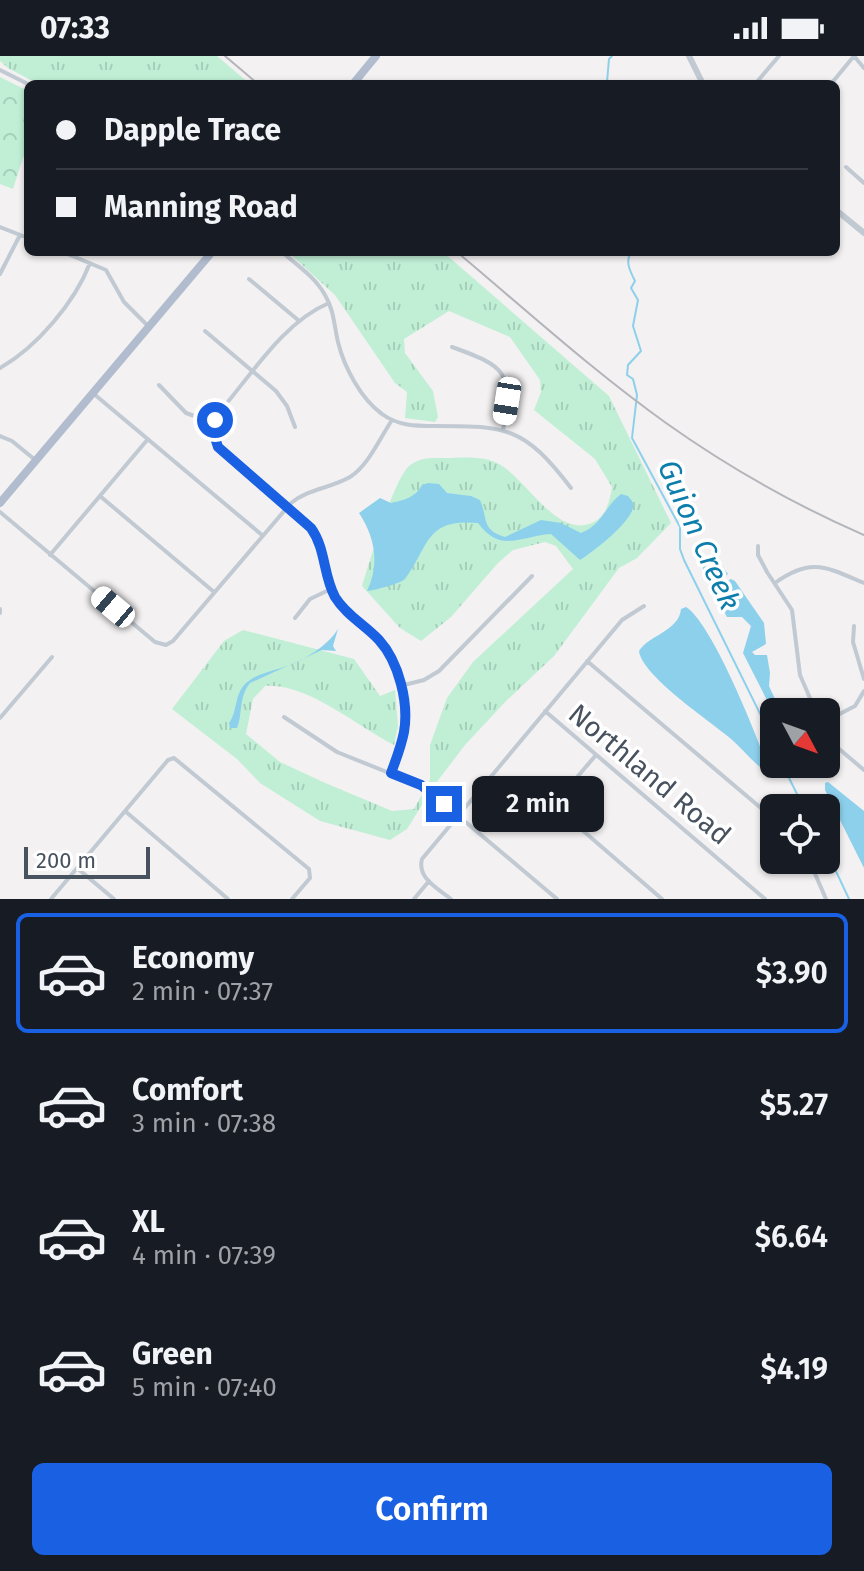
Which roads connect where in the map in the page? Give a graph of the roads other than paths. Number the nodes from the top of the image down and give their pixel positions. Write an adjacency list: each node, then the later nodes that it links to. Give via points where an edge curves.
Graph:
1 (376, 56): 7 (main road)
2 (689, 56): 8 (street)
3 (779, 56): 9 (street)
4 (854, 56): 5 (street); 10 (street)
5 (864, 68)
6 (0, 70): 11 (street)
7 (356, 80)
8 (701, 80)
9 (759, 80)
10 (834, 80)
11 (24, 82)
12 (846, 167): 13 (street)
13 (864, 183)
14 (840, 213): 16 (street)
15 (0, 227): 17 (street)
16 (864, 233)
17 (20, 235): 18 (street); 23 (street)
18 (24, 236)
19 (73, 256): 22 (street)
20 (209, 256): 27 (main road)
21 (287, 256): 25 (street, via 317,283)
22 (90, 263): 27 (street, via 108,271 124,302); 30 (street, via 74,295 32,345)
23 (0, 274)
24 (249, 279): 26 (street)
25 (329, 303): 26 (street); 34 (street, via 349,370 371,404)
26 (298, 320): 31 (street)
27 (148, 326): 33 (main road)
28 (205, 331): 31 (street)
29 (452, 347): 37 (street, via 487,360 503,375 508,395)
30 (0, 368)
31 (254, 372): 35 (street); 36 (street, via 280,396)
32 (159, 385): 35 (street, via 182,411)
33 (92, 393): 39 (street); 40 (main road)
34 (392, 420): 37 (street); 44 (street, via 352,476 299,496)
35 (214, 423): 44 (street, via 214,439 222,452)
36 (295, 427)
37 (503, 430): 41 (street, via 534,447)
38 (0, 436): 40 (street)
39 (148, 439): 42 (street); 46 (street)
40 (36, 461): 43 (main road)
41 (571, 488)
42 (100, 496): 48 (street); 53 (street)
43 (0, 503)
44 (287, 507): 46 (street); 52 (street, via 317,536)
45 (0, 512): 48 (street)
46 (262, 536): 53 (street)
47 (758, 546): 50 (street)
48 (50, 555): 53 (street, via 164,645)
49 (532, 576): 60 (street, via 439,671)
50 (775, 583): 51 (street, via 810,566); 62 (street, via 792,610 800,675)
51 (864, 583)
52 (331, 589): 55 (street, via 310,599); 60 (street, via 384,646)
53 (214, 593)
54 (644, 606): 58 (street, via 625,617)
55 (295, 618)
56 (854, 626): 59 (street)
57 (52, 657): 66 (street)
58 (587, 661): 63 (street); 71 (street)
59 (864, 679)
60 (400, 686): 70 (street, via 404,733)
61 (864, 691): 64 (street, via 855,706)
62 (810, 698)
63 (545, 711): 68 (street, Northland Road); 73 (street)
64 (840, 714)
65 (284, 717): 70 (street, via 328,748)
66 (0, 718)
67 (840, 749): 69 (street)
68 (596, 755): 84 (street, via 559,801 562,815); 85 (street, Northland Road)
69 (864, 770)
70 (391, 773): 73 (street, via 424,787)
71 (760, 807)
72 (125, 811): 74 (street); 79 (street); 80 (street, via 168,760 178,760 311,872)
73 (458, 815): 76 (street, via 421,863); 83 (street)
74 (77, 868): 77 (street); 78 (street)
75 (815, 874): 86 (street)
76 (429, 881): 81 (street); 82 (street)
77 (51, 899)
78 (114, 899)
79 (228, 899)
80 (292, 899)
81 (414, 899)
82 (451, 899)
83 (557, 899)
84 (662, 899)
85 (765, 899)
86 (826, 899)

